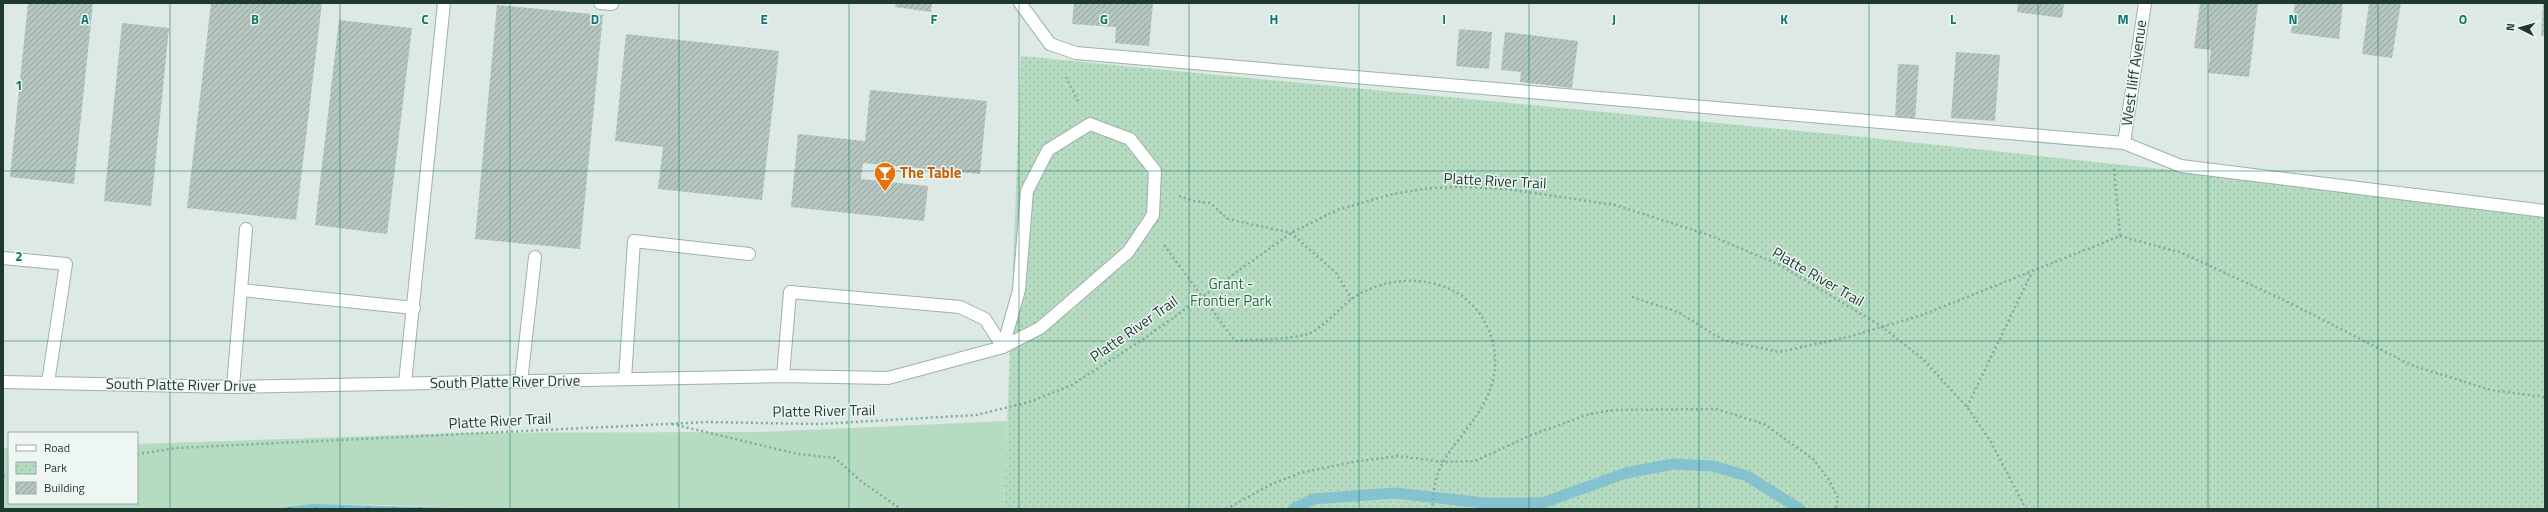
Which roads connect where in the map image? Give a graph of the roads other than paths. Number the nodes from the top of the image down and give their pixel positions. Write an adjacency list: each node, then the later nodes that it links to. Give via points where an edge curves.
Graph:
1 (444, 3): 11 (street)
2 (1020, 3): 4 (street, via 1050,44 1076,53)
3 (2145, 3): 4 (street, West Iliff Avenue)
4 (2124, 143): 5 (street, via 2181,166)
5 (2545, 211)
6 (246, 229): 10 (street)
7 (749, 254): 14 (street, via 634,241)
8 (535, 257): 16 (street)
9 (3, 258): 17 (street, via 66,264)
10 (241, 290): 11 (street); 19 (street)
11 (414, 308): 18 (street)
12 (1003, 347): 12 (street, South Platte River Drive, via 1019,290 1027,191 1048,150 1090,124 1130,139 1155,171 1153,215 1128,252 1040,328); 13 (street, South Platte River Drive, via 888,378); 13 (street, via 985,319 960,307 790,292)
13 (783, 376): 14 (street, South Platte River Drive)
14 (624, 380): 16 (street, South Platte River Drive)
15 (3, 382): 17 (street, South Platte River Drive)
16 (521, 382): 18 (street, South Platte River Drive)
17 (48, 383): 19 (street, South Platte River Drive)
18 (405, 383): 19 (street, South Platte River Drive)
19 (233, 386)

